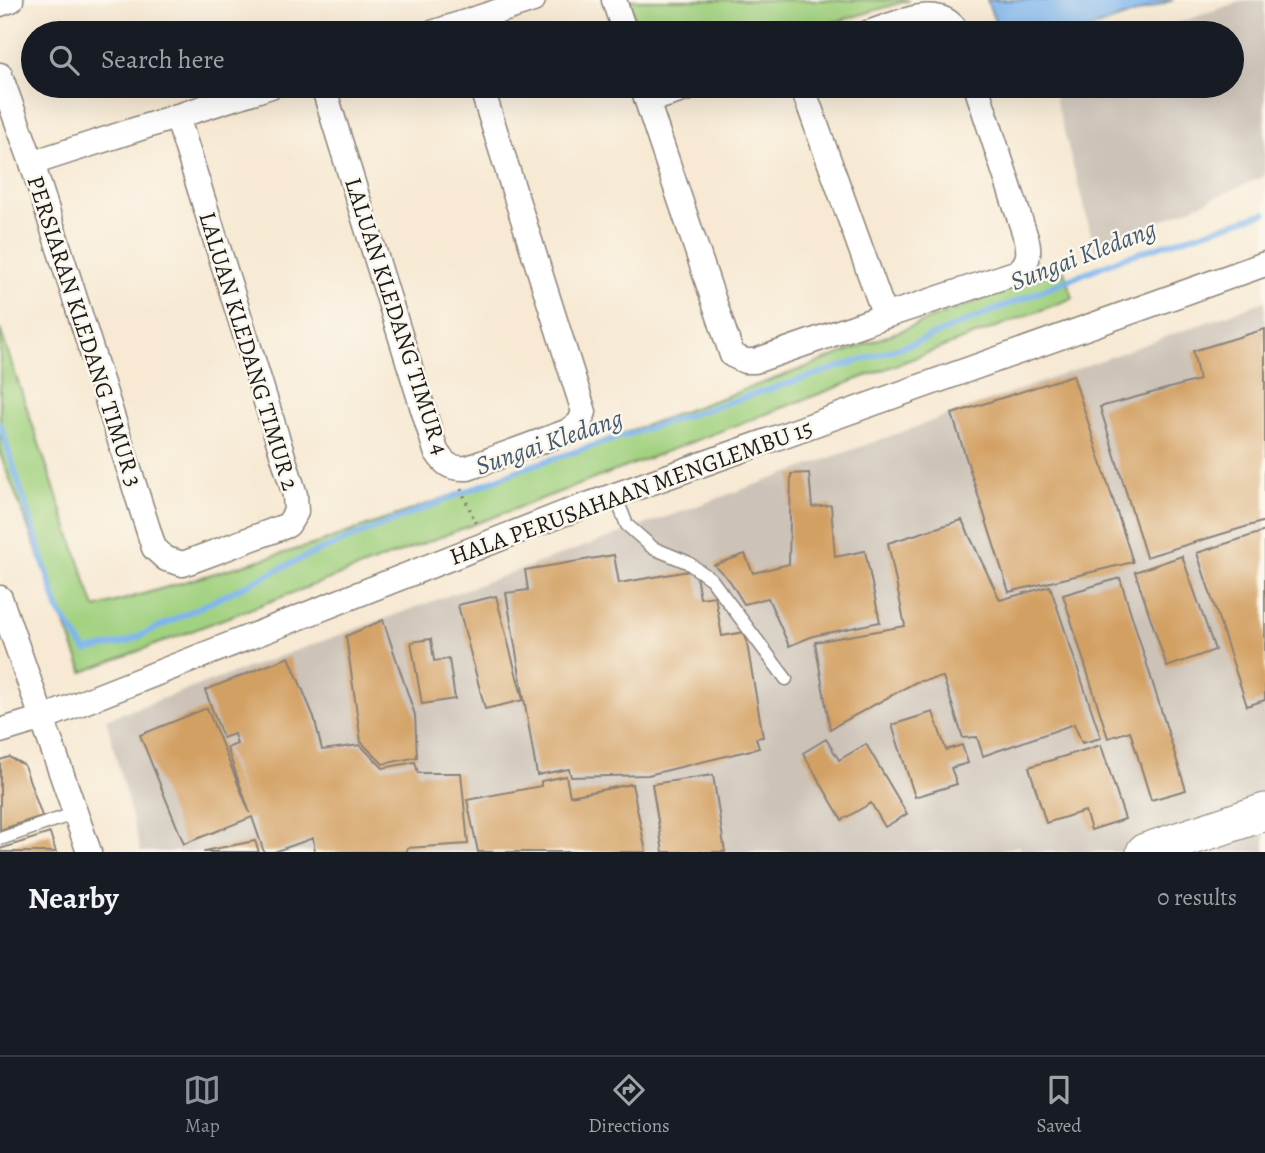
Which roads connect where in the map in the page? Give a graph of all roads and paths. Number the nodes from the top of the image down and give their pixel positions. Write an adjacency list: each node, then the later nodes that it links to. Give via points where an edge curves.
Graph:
1 (11, 0): 4 (street)
2 (533, 0): 5 (street)
3 (614, 0): 6 (street)
4 (0, 4)
5 (480, 21)
6 (621, 21)
7 (907, 21): 8 (street, via 924,16)
8 (948, 21)
9 (0, 75): 17 (street, PERSIARAN KLEDANG TIMUR 3)
10 (233, 98): 16 (street)
11 (327, 98): 12 (street, LALUAN KLEDANG TIMUR 4, via 436,451 453,469 468,468 566,432 579,424 584,412)
12 (485, 98)
13 (647, 98): 19 (street, via 732,355 755,361)
14 (806, 98): 19 (street)
15 (980, 98): 19 (street, via 1027,241 1030,253 1026,264 1018,272)
16 (177, 116): 17 (street); 23 (street, LALUAN KLEDANG TIMUR 2, via 295,495 296,513 288,525 183,564 166,559)
17 (32, 163): 23 (street, PERSIARAN KLEDANG TIMUR 3)
18 (1265, 264): 21 (street, HALA PERUSAHAAN MENGLEMBU 15)
19 (885, 316)
20 (457, 480): 22 (path)
21 (615, 495): 25 (lane, via 627,526 653,548 687,562 711,579); 26 (street, HALA PERUSAHAAN MENGLEMBU 15)
22 (472, 517)
23 (154, 548)
24 (0, 598): 26 (street)
25 (786, 679)
26 (43, 718): 27 (street, HALA PERUSAHAAN MENGLEMBU 15); 29 (street)
27 (0, 731)
28 (1265, 812): 31 (main road)
29 (76, 813): 30 (lane); 32 (street)
30 (0, 839)
31 (1161, 850)
32 (89, 852)

